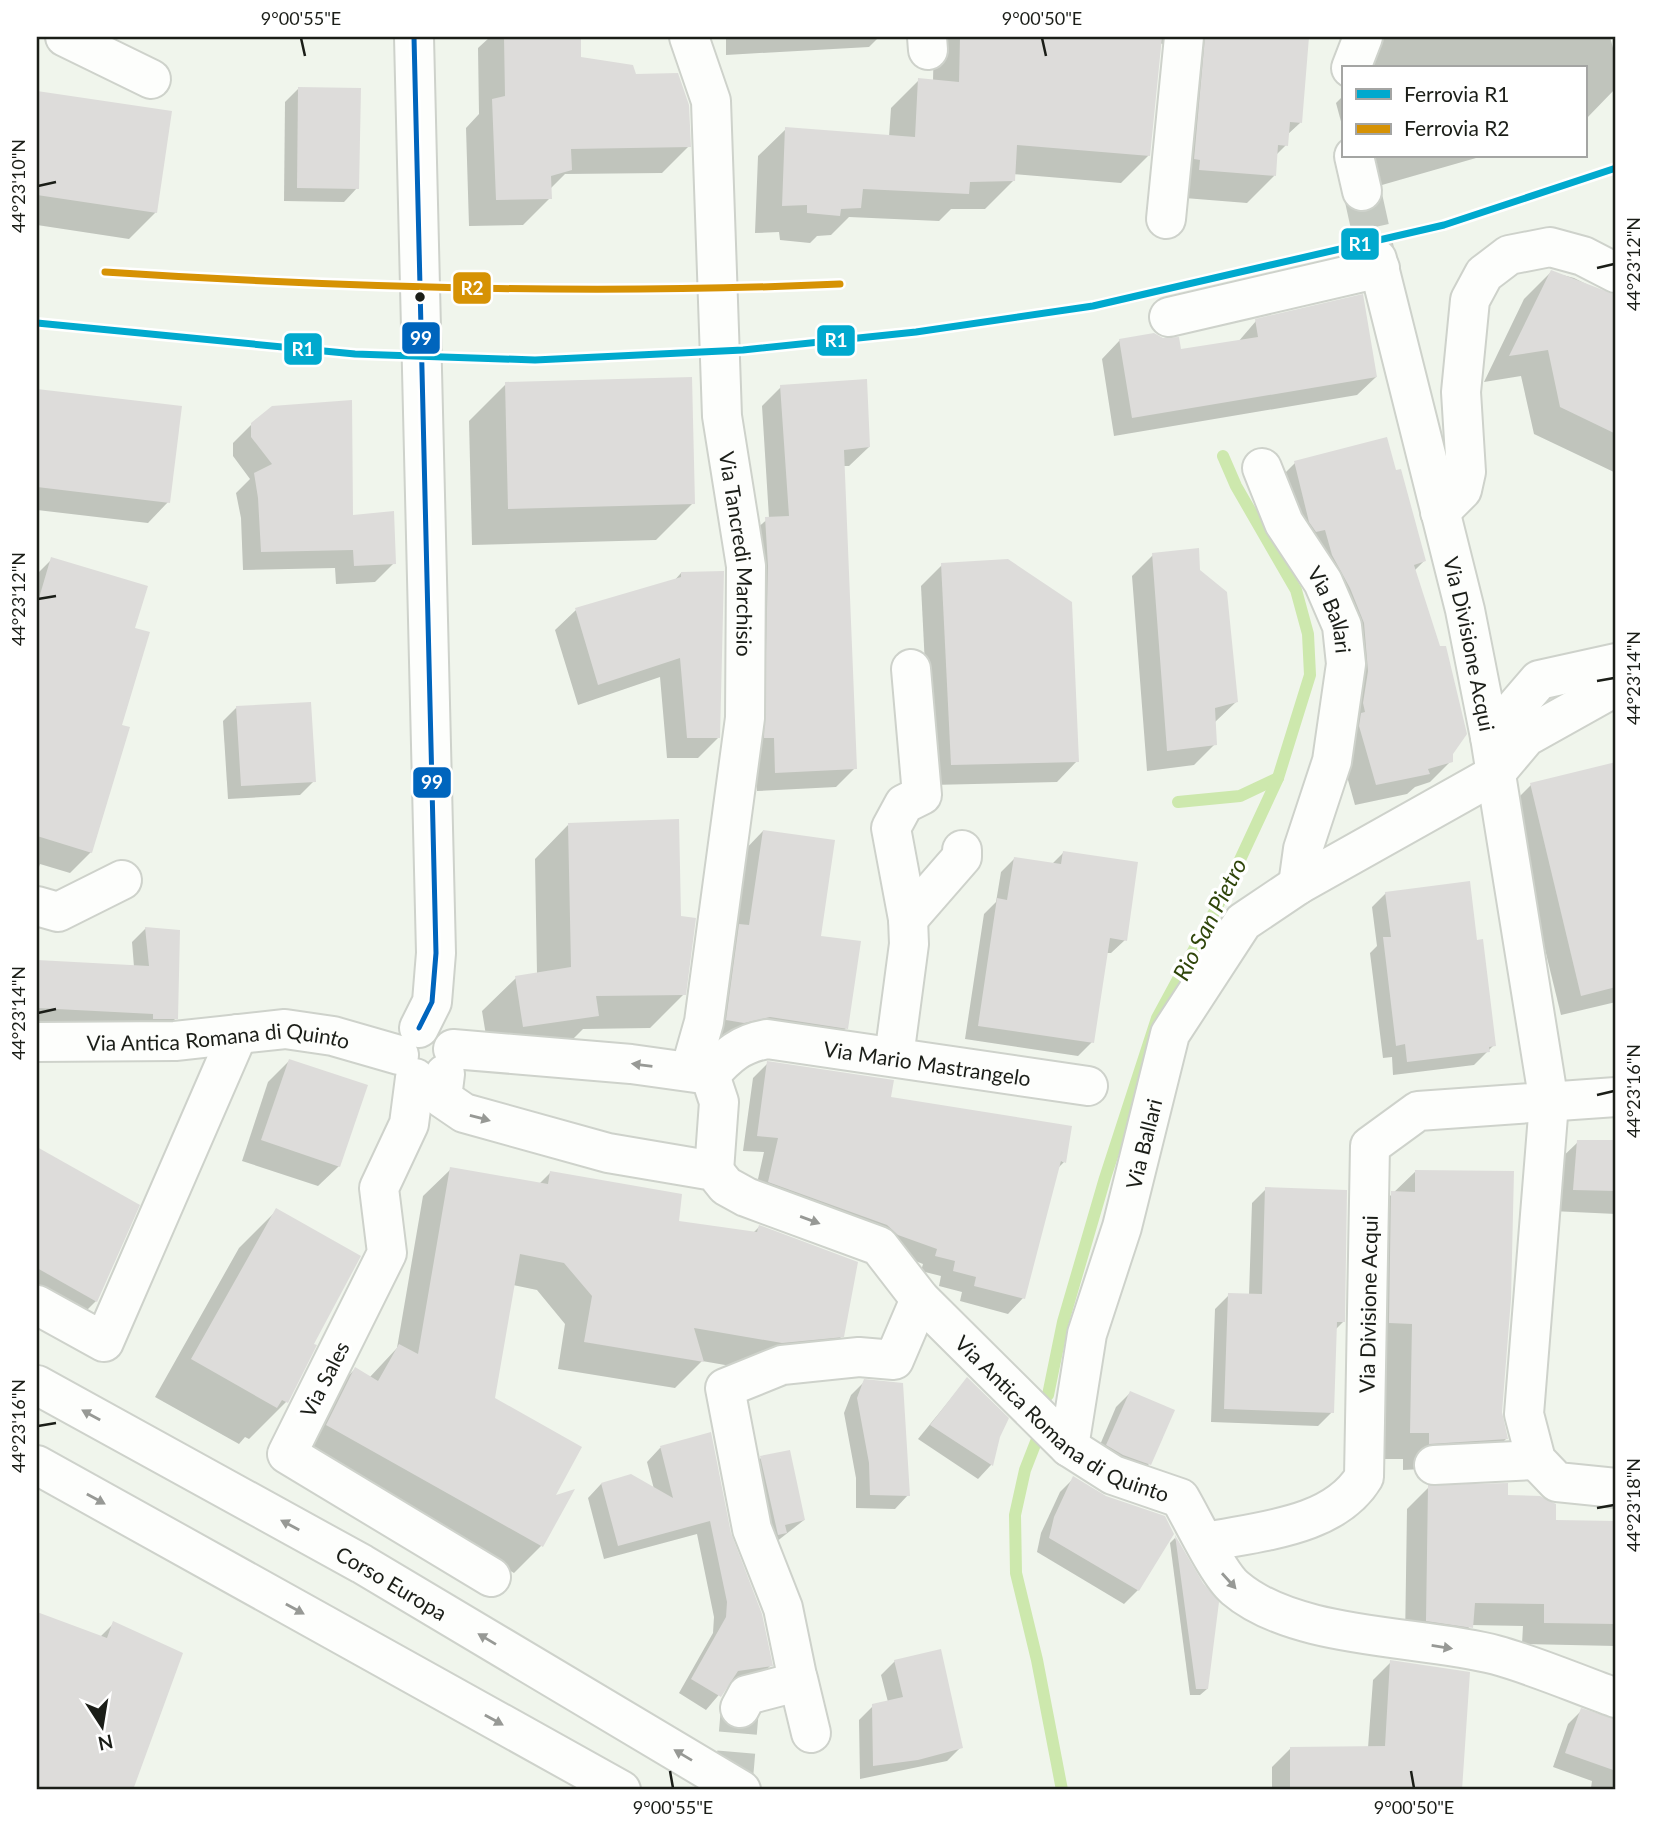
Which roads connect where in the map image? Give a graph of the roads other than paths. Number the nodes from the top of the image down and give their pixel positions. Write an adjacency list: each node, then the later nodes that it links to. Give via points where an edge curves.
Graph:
1 (65, 37): 7 (street)
2 (414, 37): 25 (street, via 436,953)
3 (689, 37): 27 (street, Via Tancredi Marchisio, via 711,101 722,416 746,566 745,718)
4 (1184, 37): 8 (street)
5 (1363, 37): 6 (street)
6 (1352, 66)
7 (151, 79)
8 (1166, 219)
9 (1616, 273): 12 (street, via 1583,256 1550,247 1509,255 1484,274 1470,300 1461,392 1466,472 1462,490)
10 (1169, 317): 12 (street, Via Divisione Acqui, via 1379,263)
11 (1262, 468): 20 (street, Via Ballari, via 1284,523 1323,582 1342,626 1346,664 1332,761 1303,849)
12 (1440, 512): 16 (street, Via Divisione Acqui)
13 (1616, 663): 16 (street, via 1539,680)
14 (911, 669): 22 (street, via 922,795 904,804 891,828)
15 (1616, 690): 17 (street, Via Divisione Acqui, via 1526,737)
16 (1490, 737): 17 (street, Via Divisione Acqui)
17 (1494, 775): 20 (street, Via Ballari); 30 (street, Via Divisione Acqui)
18 (962, 850): 22 (street, via 962,857)
19 (122, 880): 21 (street, via 58,912)
20 (1298, 886): 35 (street, Via Ballari, via 1243,922 1170,1034 1122,1227 1087,1334)
21 (37, 906)
22 (908, 919): 26 (street, via 909,944)
23 (238, 1034): 24 (street, Via Antica Romana di Quinto, via 175,1041); 25 (street, Via Antica Romana di Quinto, via 285,1029); 33 (street, via 104,1342)
24 (37, 1042)
25 (426, 1057): 27 (street, Via Antica Romana di Quinto, one-way to 25, via 503,1051); 31 (street, one-way to 31, via 442,1098 464,1113 608,1153); 41 (street, Via Sales, via 409,1124 379,1188 387,1253 286,1454)
26 (894, 1057): 27 (street, Via Mario Mastrangelo, via 767,1039 746,1043); 28 (street, Via Mario Mastrangelo)
27 (700, 1073): 31 (street, via 717,1089 719,1102)
28 (1088, 1086)
29 (1616, 1097): 30 (street, Via Divisione Acqui)
30 (1549, 1103): 36 (street, Via Divisione Acqui, via 1524,1414); 40 (street, Via Divisione Acqui, via 1418,1111 1370,1146 1364,1477 1353,1494 1314,1517)
31 (713, 1171): 32 (street, Via Antica Romana di Quinto, one-way to 32, via 726,1186 746,1197 879,1245)
32 (920, 1299): 35 (street, Via Antica Romana di Quinto); 42 (street, via 894,1360 859,1357 782,1365 725,1388 752,1529 783,1608)
33 (37, 1305)
34 (37, 1385): 47 (street, Corso Europa, one-way to 34, via 362,1564)
35 (1069, 1447): 40 (street, Via Antica Romana di Quinto, via 1113,1475 1180,1498)
36 (1536, 1460): 38 (street); 39 (street, via 1557,1482)
37 (37, 1465): 46 (street, one-way to 46)
38 (1434, 1465)
39 (1616, 1488)
40 (1207, 1542): 43 (street, Via Antica Romana di Quinto, one-way to 43, via 1219,1570 1235,1588 1278,1615 1495,1655)
41 (492, 1577)
42 (797, 1679): 44 (street, via 747,1695); 45 (street)
43 (1616, 1698)
44 (740, 1708)
45 (811, 1733)
46 (621, 1790)
47 (741, 1790)

